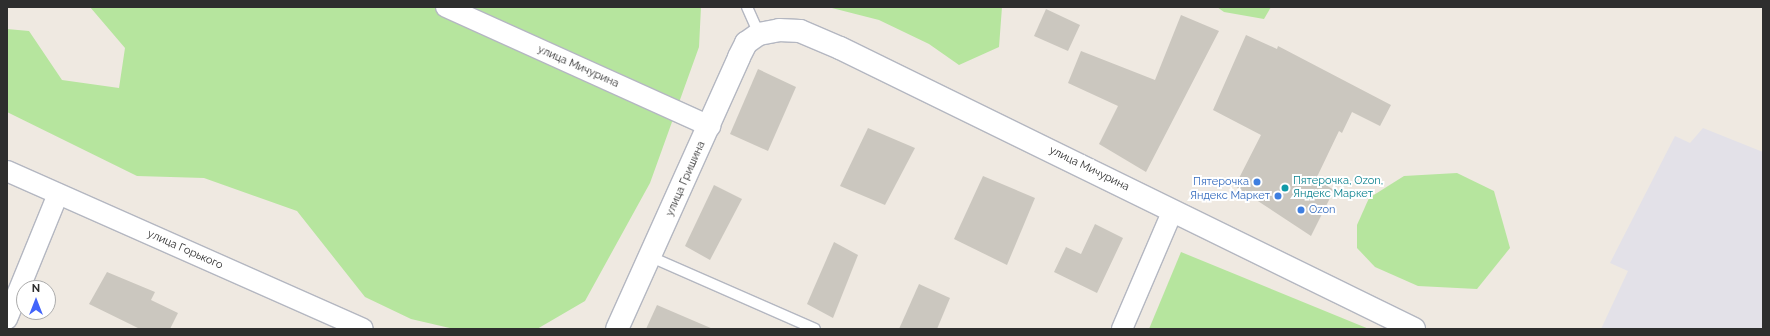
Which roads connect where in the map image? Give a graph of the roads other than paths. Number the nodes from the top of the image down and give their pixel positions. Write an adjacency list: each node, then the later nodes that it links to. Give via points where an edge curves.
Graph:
1 (446, 7): 4 (street, улица Мичурина)
2 (747, 7): 3 (lane)
3 (759, 34): 4 (street, улица Гришина, via 746,43); 7 (street, улица Мичурина, via 778,30 800,31 840,48)
4 (710, 126): 8 (street, улица Гришина)
5 (7, 171): 6 (street, улица Горького)
6 (58, 194): 9 (street); 10 (street, улица Горького)
7 (1173, 210): 13 (street); 14 (street, улица Мичурина)
8 (651, 257): 11 (street, улица Гришина); 12 (lane)
9 (7, 319)
10 (363, 329)
11 (617, 329)
12 (815, 329)
13 (1122, 329)
14 (1414, 329)

